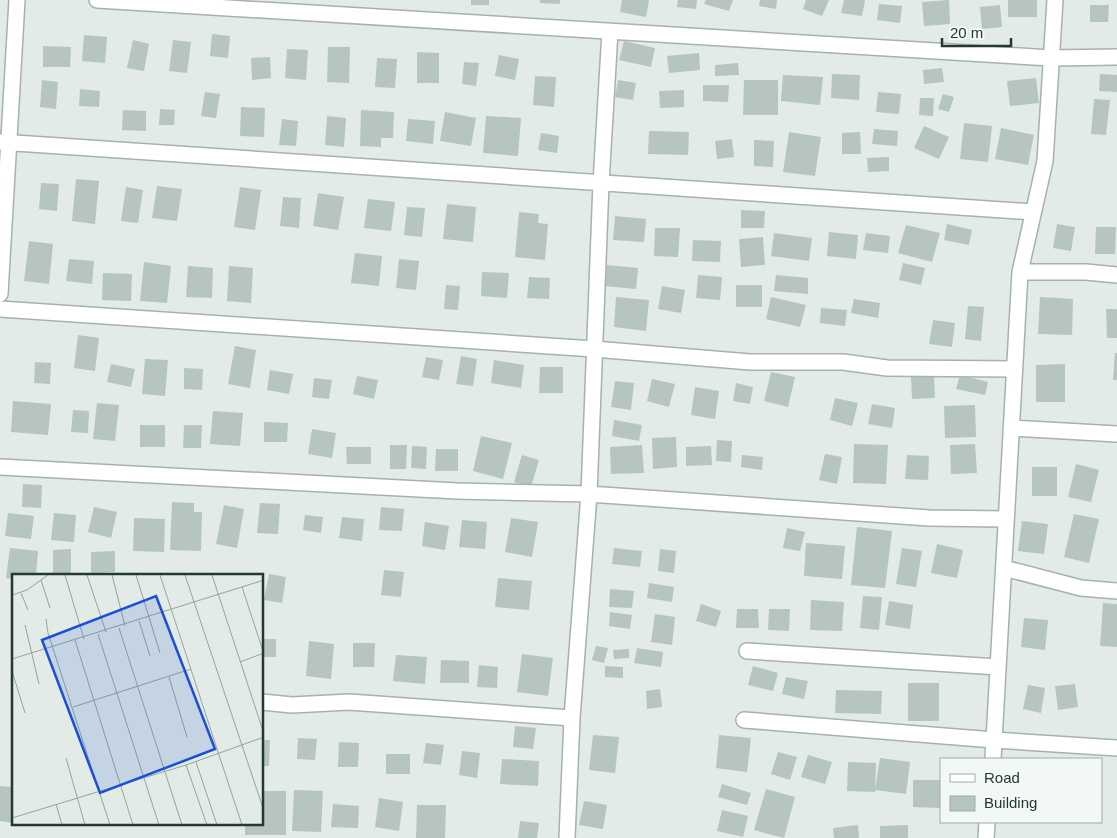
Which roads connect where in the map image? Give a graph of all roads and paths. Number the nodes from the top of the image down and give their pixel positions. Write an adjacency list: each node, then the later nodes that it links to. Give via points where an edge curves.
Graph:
1 (17, 0): 7 (street)
2 (97, 0): 4 (street)
3 (1055, 0): 6 (street)
4 (610, 31): 6 (street); 8 (street)
5 (1117, 57): 6 (street)
6 (1052, 58): 9 (street, via 1046,161)
7 (4, 142): 8 (street); 12 (street)
8 (601, 183): 9 (street); 14 (street)
9 (1033, 212): 10 (street)
10 (1020, 272): 11 (street); 15 (street)
11 (1117, 275)
12 (0, 294)
13 (0, 309): 14 (street)
14 (594, 349): 15 (street, via 750,362); 19 (street)
15 (1014, 369): 16 (street)
16 (1011, 428): 17 (street); 20 (street)
17 (1117, 434)
18 (0, 467): 19 (street, via 457,491)
19 (588, 494): 20 (street, via 910,517); 26 (street)
20 (1006, 519): 21 (street)
21 (1004, 568): 22 (street, via 1081,588); 24 (street)
22 (1117, 591)
23 (747, 651): 24 (street)
24 (998, 666): 28 (street)
25 (264, 702): 26 (street, via 292,705 349,702)
26 (572, 718): 32 (street)
27 (744, 720): 28 (street)
28 (994, 740): 29 (street); 30 (street)
29 (1117, 748)
30 (993, 758)
31 (987, 823): 33 (street)
32 (567, 838)
33 (986, 838)

